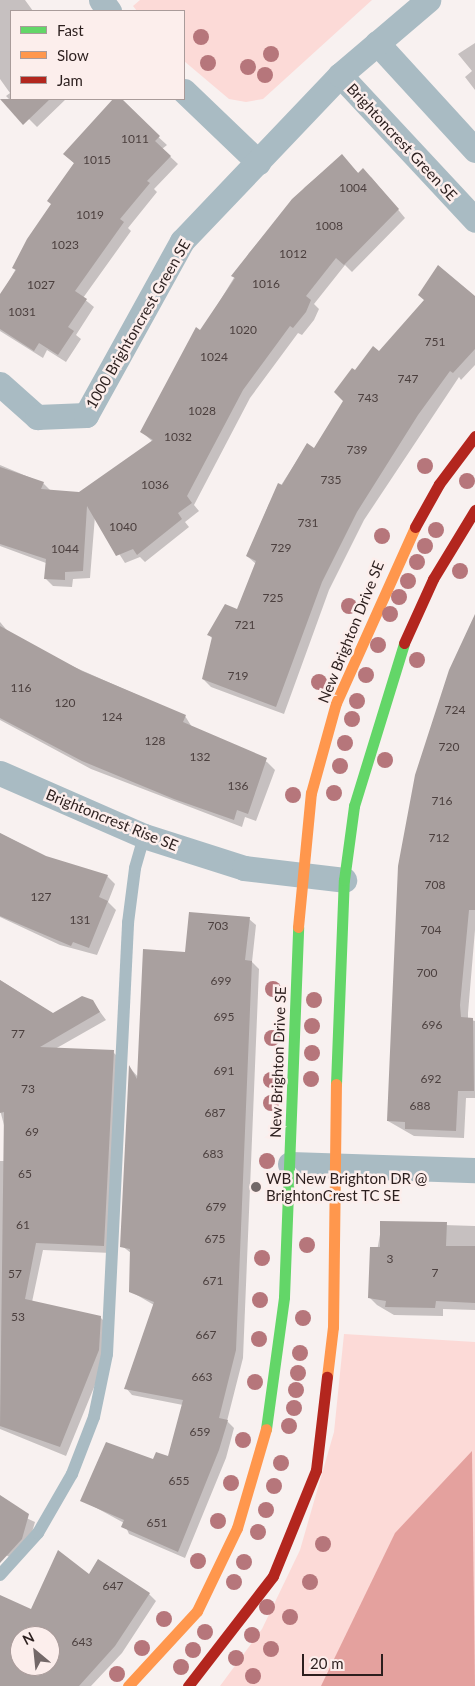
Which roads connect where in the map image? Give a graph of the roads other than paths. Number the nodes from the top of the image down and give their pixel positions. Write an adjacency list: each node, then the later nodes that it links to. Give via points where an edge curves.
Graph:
1 (428, 0): 2 (street, Brightoncrest Green SE)
2 (377, 42): 3 (street, Brightoncrest Green SE); 5 (street)
3 (340, 75): 6 (street, 1000 Brightoncrest Green SE); 7 (street, Brightoncrest Green SE)
4 (185, 93): 6 (street)
5 (475, 150)
6 (258, 162): 8 (street, 1000 Brightoncrest Green SE, via 182,241 86,415 36,418)
7 (475, 220)
8 (0, 384)
9 (475, 436): 13 (street, New Brighton Drive SE, via 410,535 364,631 336,703 311,793)
10 (475, 510): 14 (street, via 433,579 396,662 354,806)
11 (0, 773): 12 (street, Brightoncrest Rise SE)
12 (144, 836): 13 (street, Brightoncrest Rise SE, via 244,868); 18 (lane, via 134,868 128,923 107,1354 94,1418 72,1474 38,1533)
13 (300, 876): 14 (street, Brightoncrest Rise SE); 15 (street, New Brighton Drive SE)
14 (344, 880): 16 (street, via 336,1047)
15 (290, 1164): 16 (street); 19 (street, New Brighton Drive SE, via 284,1297 265,1434 238,1528 197,1611)
16 (337, 1164): 17 (street); 20 (street, via 333,1327 316,1470 273,1576)
17 (475, 1170)
18 (0, 1575)
19 (128, 1686)
20 (188, 1686)

